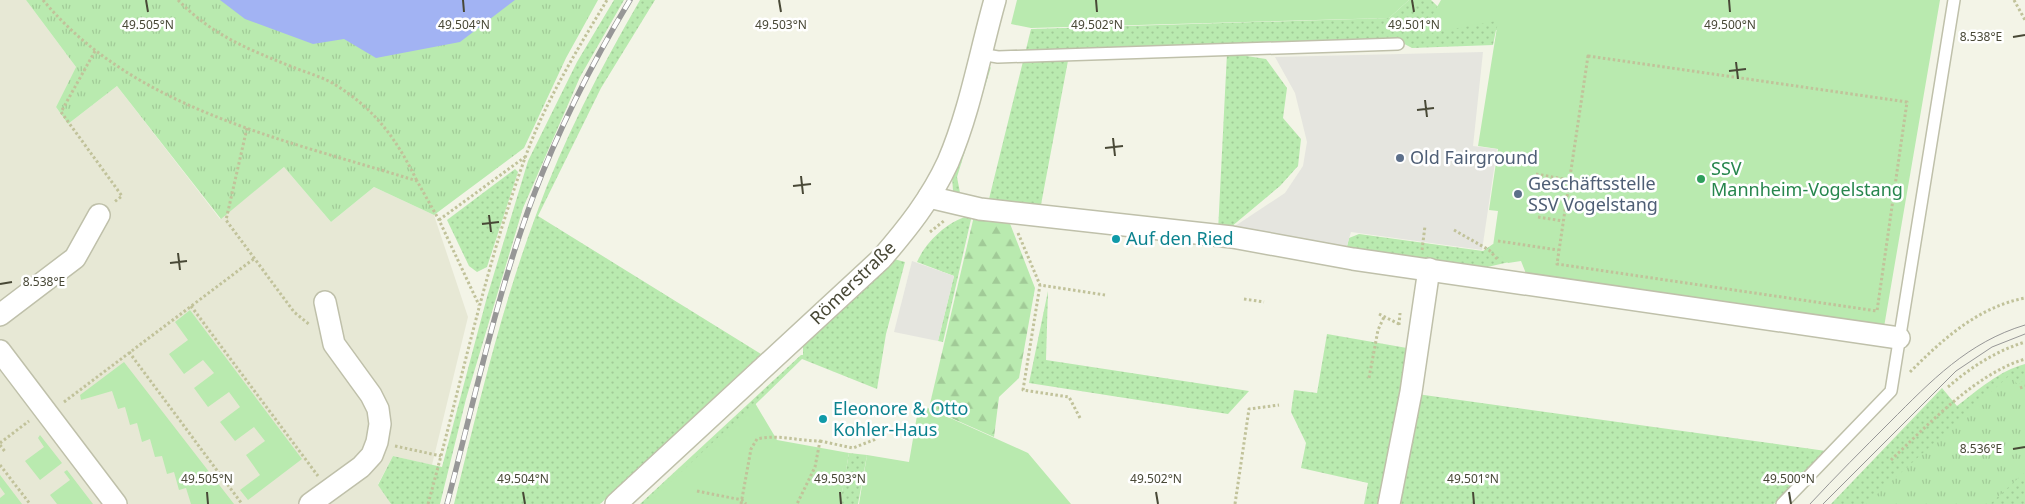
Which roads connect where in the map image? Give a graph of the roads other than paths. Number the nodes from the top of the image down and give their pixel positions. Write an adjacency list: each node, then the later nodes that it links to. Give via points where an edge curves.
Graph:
1 (995, 0): 4 (street, Römerstraße)
2 (1954, 0): 10 (lane)
3 (1398, 44): 4 (lane)
4 (989, 55): 5 (street, Römerstraße, via 948,162)
5 (929, 197): 7 (street, via 980,209 1232,237); 14 (street, Römerstraße, via 904,233 880,259)
6 (99, 215): 9 (street, via 75,258)
7 (1424, 268): 10 (street); 15 (street, via 1411,392)
8 (325, 302): 13 (street, via 334,344 371,395 378,409 380,424 372,455 361,467)
9 (0, 315)
10 (1899, 338): 16 (lane, via 1891,391)
11 (0, 351): 12 (street)
12 (116, 504)
13 (310, 504)
14 (616, 504)
15 (1389, 504)
16 (1782, 504)

